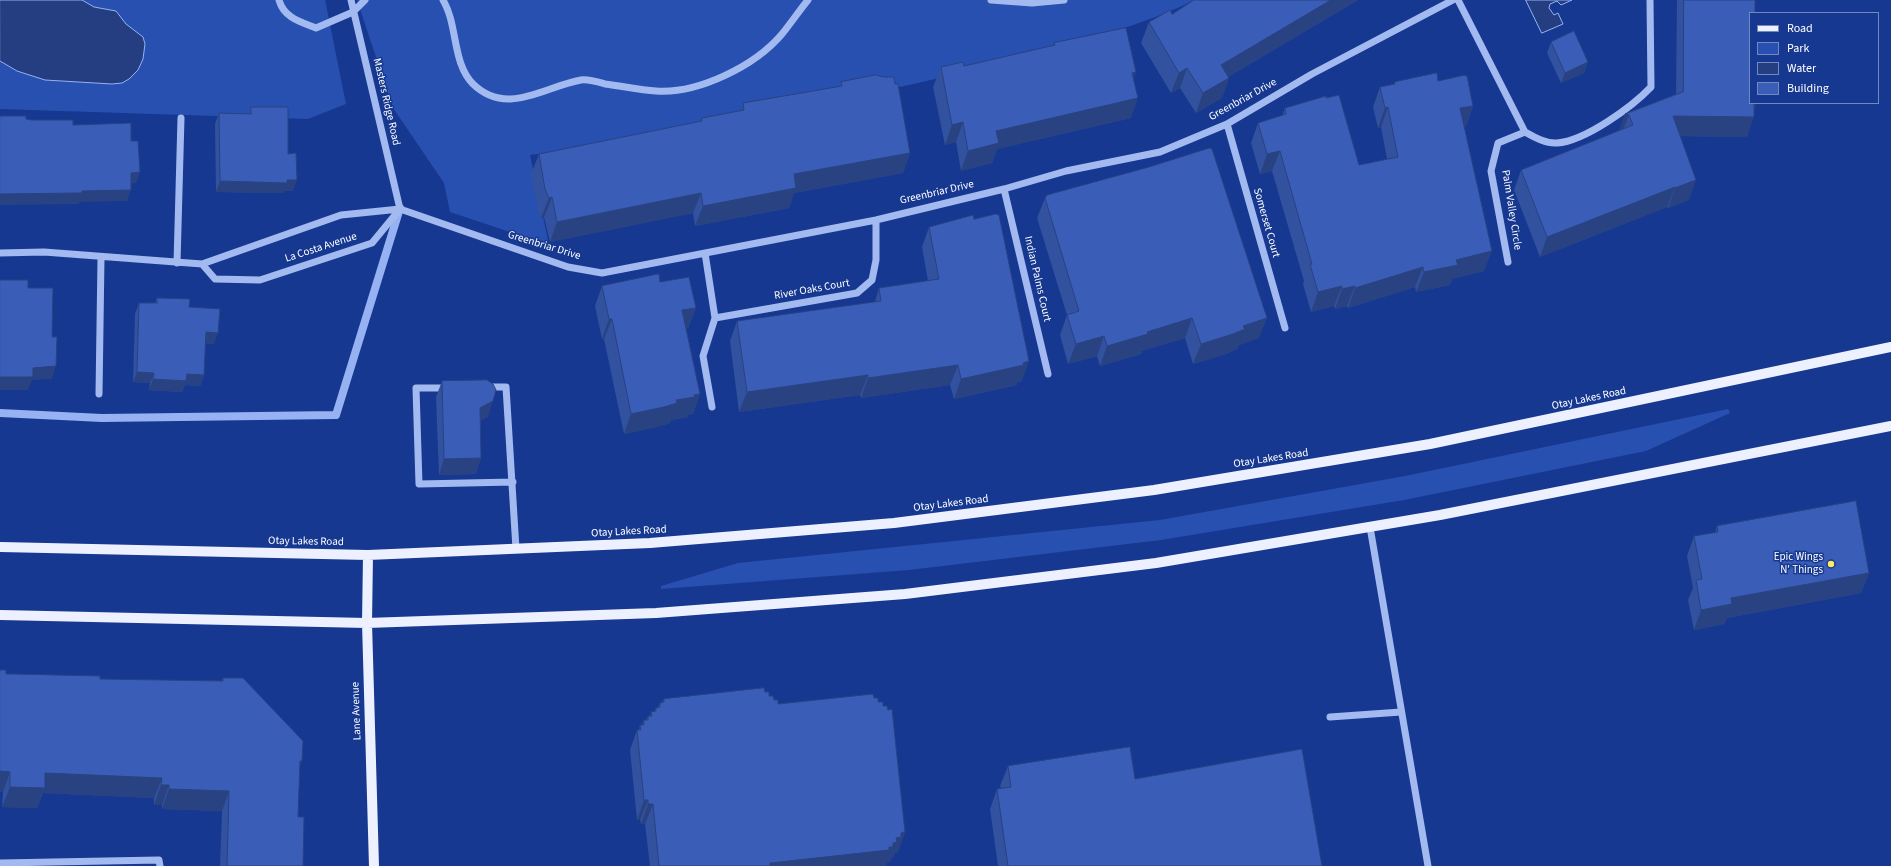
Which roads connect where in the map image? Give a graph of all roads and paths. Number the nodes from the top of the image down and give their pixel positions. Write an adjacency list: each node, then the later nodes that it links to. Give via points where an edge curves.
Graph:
1 (279, 0): 11 (street, via 286,14 316,28)
2 (350, 0): 11 (street, Masters Ridge Road)
3 (365, 0): 11 (street)
4 (443, 0): 5 (street, via 449,11 463,71 487,94 502,100 528,98 583,80 657,91 678,91 695,86 723,76 758,57 782,34)
5 (808, 0)
6 (991, 0): 7 (street, via 1032,3)
7 (1064, 0)
8 (1453, 0): 13 (street, Greenbriar Drive, via 1312,74)
9 (1458, 0): 14 (street)
10 (1650, 0): 14 (street, via 1651,87 1641,98 1631,107 1580,136 1556,143 1536,139)
11 (353, 12): 16 (street, Masters Ridge Road)
12 (181, 118): 22 (street)
13 (1227, 124): 15 (street, Greenbriar Drive, via 1160,152 1066,171); 25 (street, Somerset Court)
14 (1525, 132): 21 (street, Palm Valley Circle, via 1498,143 1491,171)
15 (1004, 189): 17 (street, Greenbriar Drive); 27 (street, Indian Palms Court)
16 (400, 209): 18 (street, Greenbriar Drive, via 568,267 602,273); 23 (street, La Costa Avenue, via 341,215); 23 (street, La Costa Avenue, via 372,243 260,280 215,280)
17 (876, 220): 18 (street, Greenbriar Drive); 24 (street, River Oaks Court, via 876,260 872,280 857,293)
18 (705, 252): 24 (street)
19 (0, 253): 20 (street, La Costa Avenue, via 44,252)
20 (101, 258): 22 (street, La Costa Avenue); 30 (street)
21 (1508, 262)
22 (177, 263): 23 (street, La Costa Avenue)
23 (202, 264)
24 (715, 318): 31 (street, via 703,356)
25 (1285, 328)
26 (1891, 347): 36 (main road, Otay Lakes Road, via 1430,444 1154,490 894,523 650,543)
27 (1048, 374)
28 (461, 388): 33 (street, via 416,388 419,484)
29 (476, 388): 33 (street, via 506,387)
30 (99, 394)
31 (712, 407)
32 (1891, 426): 34 (main road)
33 (513, 482): 36 (street)
34 (1370, 527): 39 (main road, via 1156,563 905,594 656,613); 40 (street)
35 (0, 547): 37 (main road, Otay Lakes Road)
36 (516, 549): 37 (main road, Otay Lakes Road)
37 (368, 555): 39 (main road, Lane Avenue)
38 (0, 615): 39 (main road)
39 (367, 623): 46 (main road, Lane Avenue)
40 (1401, 712): 41 (street); 47 (street)
41 (1330, 718)
42 (0, 863): 43 (street)
43 (13, 864): 44 (street)
44 (86, 864): 45 (street, via 159,860)
45 (160, 866)
46 (374, 866)
47 (1428, 866)

